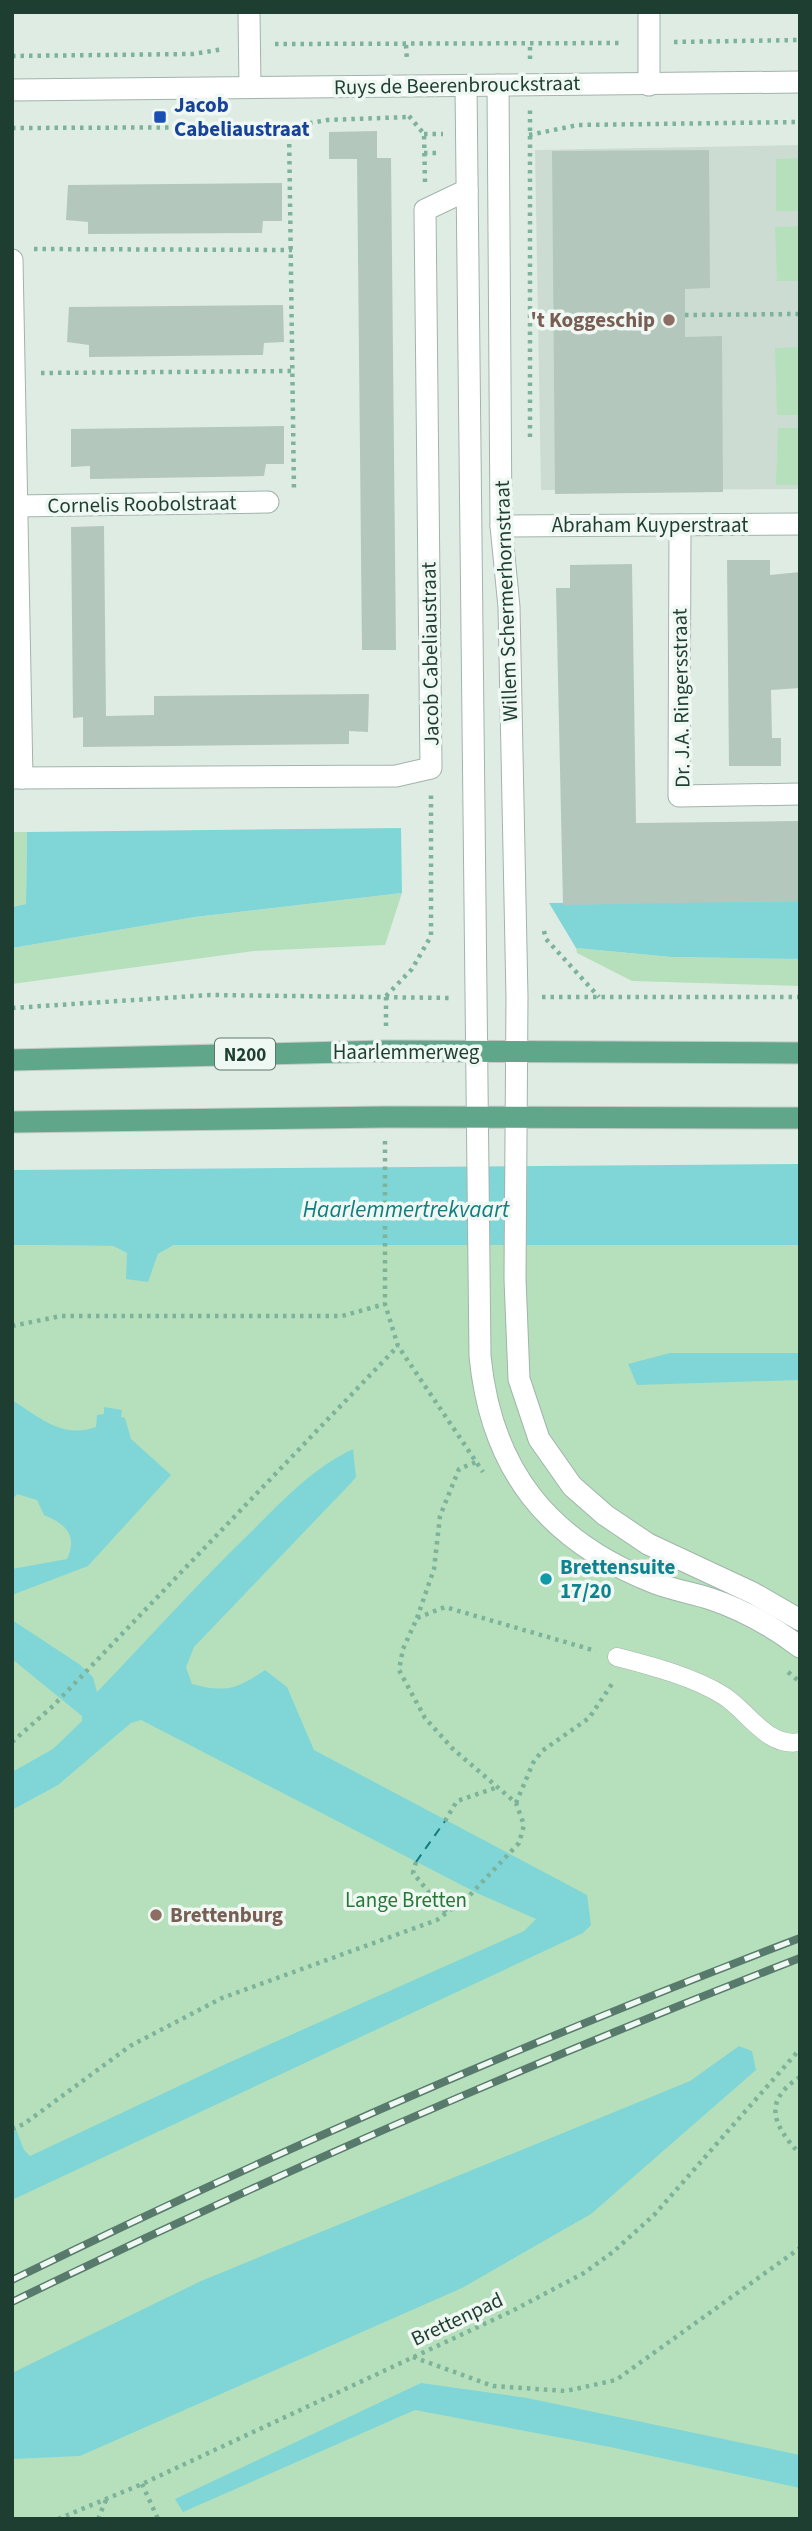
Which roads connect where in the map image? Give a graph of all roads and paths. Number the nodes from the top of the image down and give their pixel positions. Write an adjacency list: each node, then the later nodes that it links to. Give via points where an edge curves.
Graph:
1 (249, 12): 5 (street)
2 (649, 12): 4 (street)
3 (800, 40): 4 (path, Ruys de Beerenbrouckstraat)
4 (649, 43): 6 (path, Ruys de Beerenbrouckstraat); 10 (street)
5 (248, 44): 6 (path, Ruys de Beerenbrouckstraat); 7 (path, Ruys de Beerenbrouckstraat, via 193,54); 12 (street)
6 (406, 45): 13 (path)
7 (12, 56)
8 (800, 82): 10 (street, Ruys de Beerenbrouckstraat)
9 (498, 85): 10 (street, Ruys de Beerenbrouckstraat); 11 (street, Ruys de Beerenbrouckstraat); 21 (street, Willem Schermerhornstraat)
10 (649, 85)
11 (466, 86): 13 (street, Ruys de Beerenbrouckstraat); 20 (street, Willem Schermerhornstraat)
12 (250, 87): 13 (street, Ruys de Beerenbrouckstraat); 14 (street, Ruys de Beerenbrouckstraat)
13 (408, 87): 15 (path)
14 (12, 90)
15 (409, 117): 17 (path, Ruys de Beerenbrouckstraat, via 327,120); 22 (path, via 424,134)
16 (800, 122): 19 (path, via 578,125)
17 (289, 127): 18 (path, Ruys de Beerenbrouckstraat); 23 (path)
18 (12, 128)
19 (530, 135)
20 (467, 190): 21 (street); 22 (street); 40 (street, Willem Schermerhornstraat)
21 (498, 190): 33 (street, Willem Schermerhornstraat)
22 (425, 210): 34 (street, Jacob Cabeliaustraat)
23 (292, 250): 24 (path); 27 (path)
24 (19, 255): 28 (street)
25 (800, 314): 26 (path)
26 (685, 315)
27 (292, 371): 28 (path); 29 (path, via 294,502)
28 (14, 373): 30 (street)
29 (268, 502): 30 (street, Cornelis Roobolstraat)
30 (16, 506): 35 (street)
31 (800, 524): 32 (street, Abraham Kuyperstraat)
32 (680, 525): 33 (street, Abraham Kuyperstraat); 36 (street, Dr. J.A. Ringersstraat, via 679,796)
33 (501, 526): 37 (street, Willem Schermerhornstraat, via 509,607)
34 (431, 768): 35 (street, Jacob Cabeliaustraat, via 396,776); 39 (path, via 431,936 412,968 386,997 210,995)
35 (17, 778)
36 (800, 794)
37 (517, 997): 38 (path); 41 (street, Willem Schermerhornstraat)
38 (800, 997)
39 (12, 1008)
40 (477, 1051): 41 (main road, Haarlemmerweg / N200); 43 (main road, Haarlemmerweg / N200); 44 (street, Willem Schermerhornstraat)
41 (516, 1051): 42 (main road, Haarlemmerweg / N200); 45 (street, Willem Schermerhornstraat)
42 (800, 1053)
43 (12, 1060)
44 (477, 1117): 45 (main road); 47 (main road); 54 (street, Willem Schermerhornstraat, via 480,1356 489,1419 517,1476 565,1534 606,1560 655,1583 756,1617)
45 (514, 1117): 46 (main road); 53 (street, Willem Schermerhornstraat, via 516,1352 525,1402 538,1439 572,1486 605,1515 648,1544)
46 (800, 1118)
47 (12, 1122)
48 (385, 1162): 49 (path)
49 (385, 1304): 50 (path, via 342,1316 61,1316); 51 (path)
50 (12, 1326)
51 (398, 1346): 52 (path, via 476,1462 459,1469 440,1516 434,1569); 56 (path, via 54,1706)
52 (416, 1618): 55 (path, via 445,1607); 58 (path, via 402,1649 399,1670 425,1718)
53 (800, 1620)
54 (800, 1647)
55 (622, 1658): 57 (lane, via 702,1685 739,1708 768,1736 780,1742); 59 (path, via 589,1718 542,1751 533,1763)
56 (12, 1742)
57 (800, 1742)
58 (498, 1787): 59 (path); 60 (path, via 457,1801)
59 (516, 1803): 62 (path, via 524,1825 519,1843)
60 (445, 1821)
61 (416, 1862): 62 (path, via 413,1873)
62 (447, 1914): 65 (path, via 222,1998 130,2046)
63 (800, 2049): 68 (path, Brettenpad, via 655,2214 613,2252 561,2287)
64 (800, 2077): 66 (path, via 778,2096 775,2113 779,2132)
65 (12, 2129)
66 (800, 2154)
67 (800, 2248): 68 (path, via 616,2379 566,2391 493,2386)
68 (412, 2357): 69 (path, Brettenpad)
69 (142, 2484): 70 (path, Brettenpad); 73 (path)
70 (107, 2499): 71 (path, Brettenpad); 72 (path)
71 (58, 2519)
72 (98, 2519)
73 (158, 2519)

